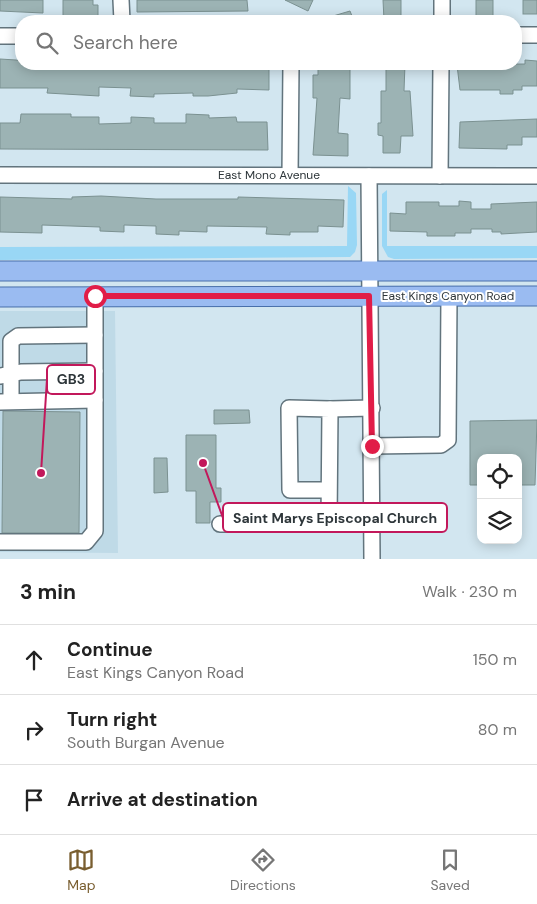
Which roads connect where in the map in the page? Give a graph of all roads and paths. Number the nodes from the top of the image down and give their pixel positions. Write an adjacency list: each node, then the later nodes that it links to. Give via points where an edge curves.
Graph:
1 (122, 0): 3 (street)
2 (442, 0): 4 (street)
3 (122, 15)
4 (442, 15)
5 (522, 35): 6 (street)
6 (537, 35)
7 (0, 36): 8 (street)
8 (15, 36)
9 (291, 70): 12 (street)
10 (441, 70): 14 (street)
11 (0, 175): 12 (street, East Mono Avenue)
12 (290, 175): 13 (street, East Mono Avenue)
13 (369, 176): 14 (street, East Mono Avenue); 18 (street)
14 (440, 176): 15 (street, East Mono Avenue)
15 (537, 176)
16 (0, 271): 17 (main road, East Kings Canyon Road)
17 (119, 271): 18 (main road, East Kings Canyon Road); 20 (main road, via 75,283)
18 (369, 271): 19 (main road, East Kings Canyon Road); 22 (street)
19 (537, 271)
20 (0, 283)
21 (95, 296): 22 (main road, East Kings Canyon Road); 25 (main road, East Kings Canyon Road); 26 (street)
22 (369, 296): 23 (main road, East Kings Canyon Road); 32 (street)
23 (449, 296): 24 (main road, East Kings Canyon Road); 33 (street, via 448,440 441,445)
24 (537, 296)
25 (0, 297)
26 (95, 335): 27 (street); 28 (street, via 18,336 11,341)
27 (95, 371): 28 (street); 29 (street)
28 (5, 375): 30 (street)
29 (95, 400): 30 (street); 38 (street, via 95,531 86,542)
30 (5, 402)
31 (330, 408): 32 (street); 34 (street); 34 (street, via 289,408 290,490)
32 (372, 408): 33 (street)
33 (372, 446): 35 (street)
34 (329, 490): 36 (street)
35 (372, 522): 36 (street); 39 (street)
36 (328, 523): 37 (street)
37 (220, 524)
38 (0, 542)
39 (372, 559)

